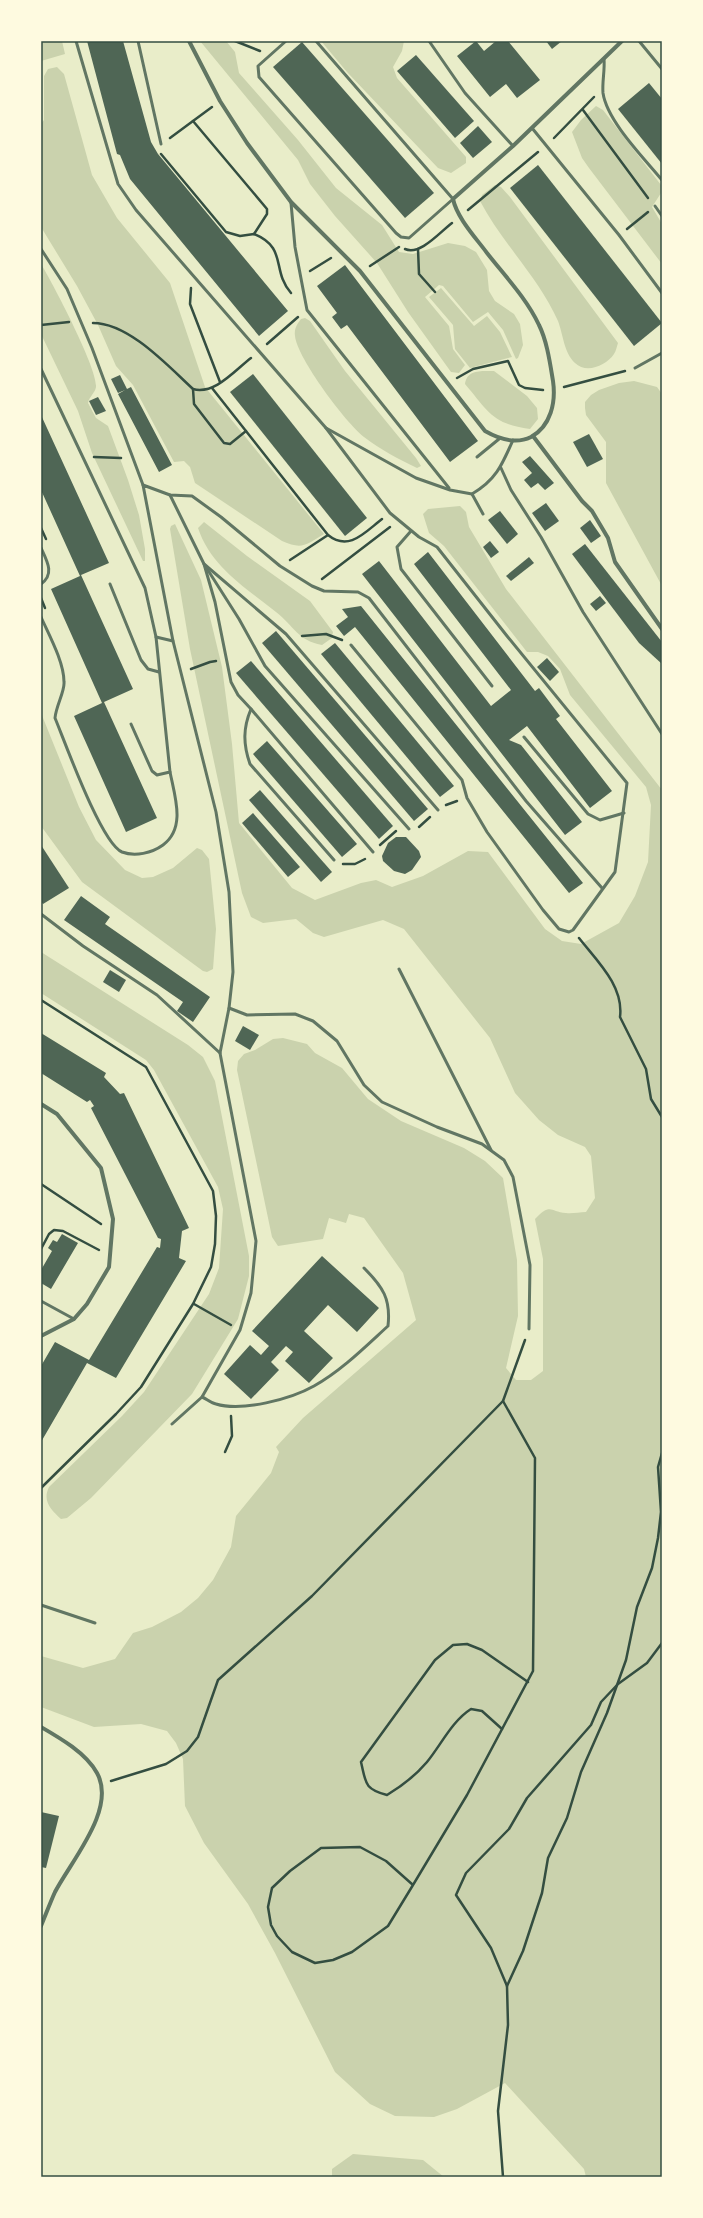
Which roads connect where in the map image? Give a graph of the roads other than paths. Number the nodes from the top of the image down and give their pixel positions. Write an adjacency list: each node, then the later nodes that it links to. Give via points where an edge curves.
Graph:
1 (76, 41): 24 (lane, via 118,184 136,210)
2 (138, 41): 12 (lane)
3 (189, 41): 16 (street, via 220,101 247,143)
4 (286, 41): 15 (lane, via 258,66 259,77 396,233 409,238)
5 (316, 41): 15 (lane)
6 (429, 41): 13 (lane, via 465,93)
7 (622, 41): 9 (street)
8 (640, 41): 10 (lane)
9 (604, 59): 11 (street); 14 (lane, via 603,86 607,108)
10 (662, 69)
11 (532, 128): 13 (street); 20 (lane, via 619,235)
12 (161, 144)
13 (513, 146): 15 (street)
14 (662, 180)
15 (453, 199): 25 (street, via 474,236 526,303 539,325 554,390 553,406 543,428)
16 (291, 202): 26 (street, via 360,271 485,431); 31 (lane, via 295,247 307,310)
17 (655, 206): 18 (lane)
18 (662, 216)
19 (41, 249): 30 (lane, via 67,289 92,348)
20 (662, 293)
21 (662, 353): 22 (lane)
22 (635, 368)
23 (41, 369): 42 (lane, via 145,588)
24 (326, 428): 31 (lane, via 416,478); 35 (lane, via 390,513)
25 (533, 436): 27 (street); 41 (street, via 592,511 608,538 615,562)
26 (499, 439): 27 (street); 28 (lane)
27 (513, 440): 29 (lane)
28 (477, 457)
29 (501, 468): 32 (lane, via 487,485); 49 (lane, via 511,490 576,600)
30 (143, 486): 33 (lane); 43 (lane)
31 (450, 490): 32 (lane)
32 (472, 494): 34 (lane)
33 (170, 495): 37 (lane); 57 (lane, via 192,496 280,566 312,586 324,590 358,592 369,598 526,801)
34 (483, 514)
35 (411, 531): 46 (lane, via 397,548 401,569); 53 (lane, via 438,548 506,636 627,783)
36 (41, 548): 38 (lane, via 50,573 47,580)
37 (204, 564): 47 (lane, via 215,602 231,682 238,695); 52 (lane, via 291,639); 54 (lane, via 240,619 265,666)
38 (41, 584)
39 (110, 584): 45 (lane, via 141,660 148,669)
40 (41, 617): 51 (lane, via 54,647 64,682 55,718 100,825 111,842 122,852 155,851 174,833 178,817)
41 (662, 629)
42 (156, 637): 43 (lane); 45 (lane)
43 (173, 641): 60 (lane, via 216,812 229,892 233,972)
44 (351, 645): 57 (lane, via 462,780 467,798 487,832 559,929 569,932 573,930)
45 (158, 672): 51 (lane)
46 (492, 686)
47 (251, 709): 55 (lane); 56 (lane, via 245,727 244,744 250,764)
48 (131, 724): 51 (lane, via 152,771 156,775)
49 (662, 734)
50 (524, 737): 53 (lane, via 588,814 600,820)
51 (170, 772)
52 (438, 810)
53 (624, 813): 57 (lane, via 615,872)
54 (409, 829)
55 (373, 852)
56 (334, 860)
57 (602, 888)
58 (41, 914): 61 (lane, via 82,946 157,995)
59 (399, 969): 63 (lane)
60 (230, 1008): 61 (lane); 63 (lane, via 248,1015 295,1014 313,1021 337,1040 364,1085 382,1102 482,1144)
61 (220, 1053): 69 (lane, via 256,1241 251,1293 240,1330)
62 (41, 1104): 66 (street, via 57,1114 101,1168 113,1219 109,1267 87,1304)
63 (492, 1151): 67 (lane, via 504,1160 513,1177 519,1204 530,1265)
64 (364, 1268): 69 (lane, via 386,1296 390,1310 388,1326 350,1360 314,1386 273,1401 230,1406 216,1404)
65 (41, 1301): 66 (lane)
66 (74, 1319): 68 (street)
67 (529, 1329)
68 (41, 1336)
69 (202, 1397): 70 (lane)
70 (172, 1424)
71 (41, 1605): 72 (lane)
72 (94, 1623)
73 (41, 1727): 74 (street, via 76,1750 97,1772 101,1784 102,1803 88,1836 55,1892)
74 (41, 1926)

